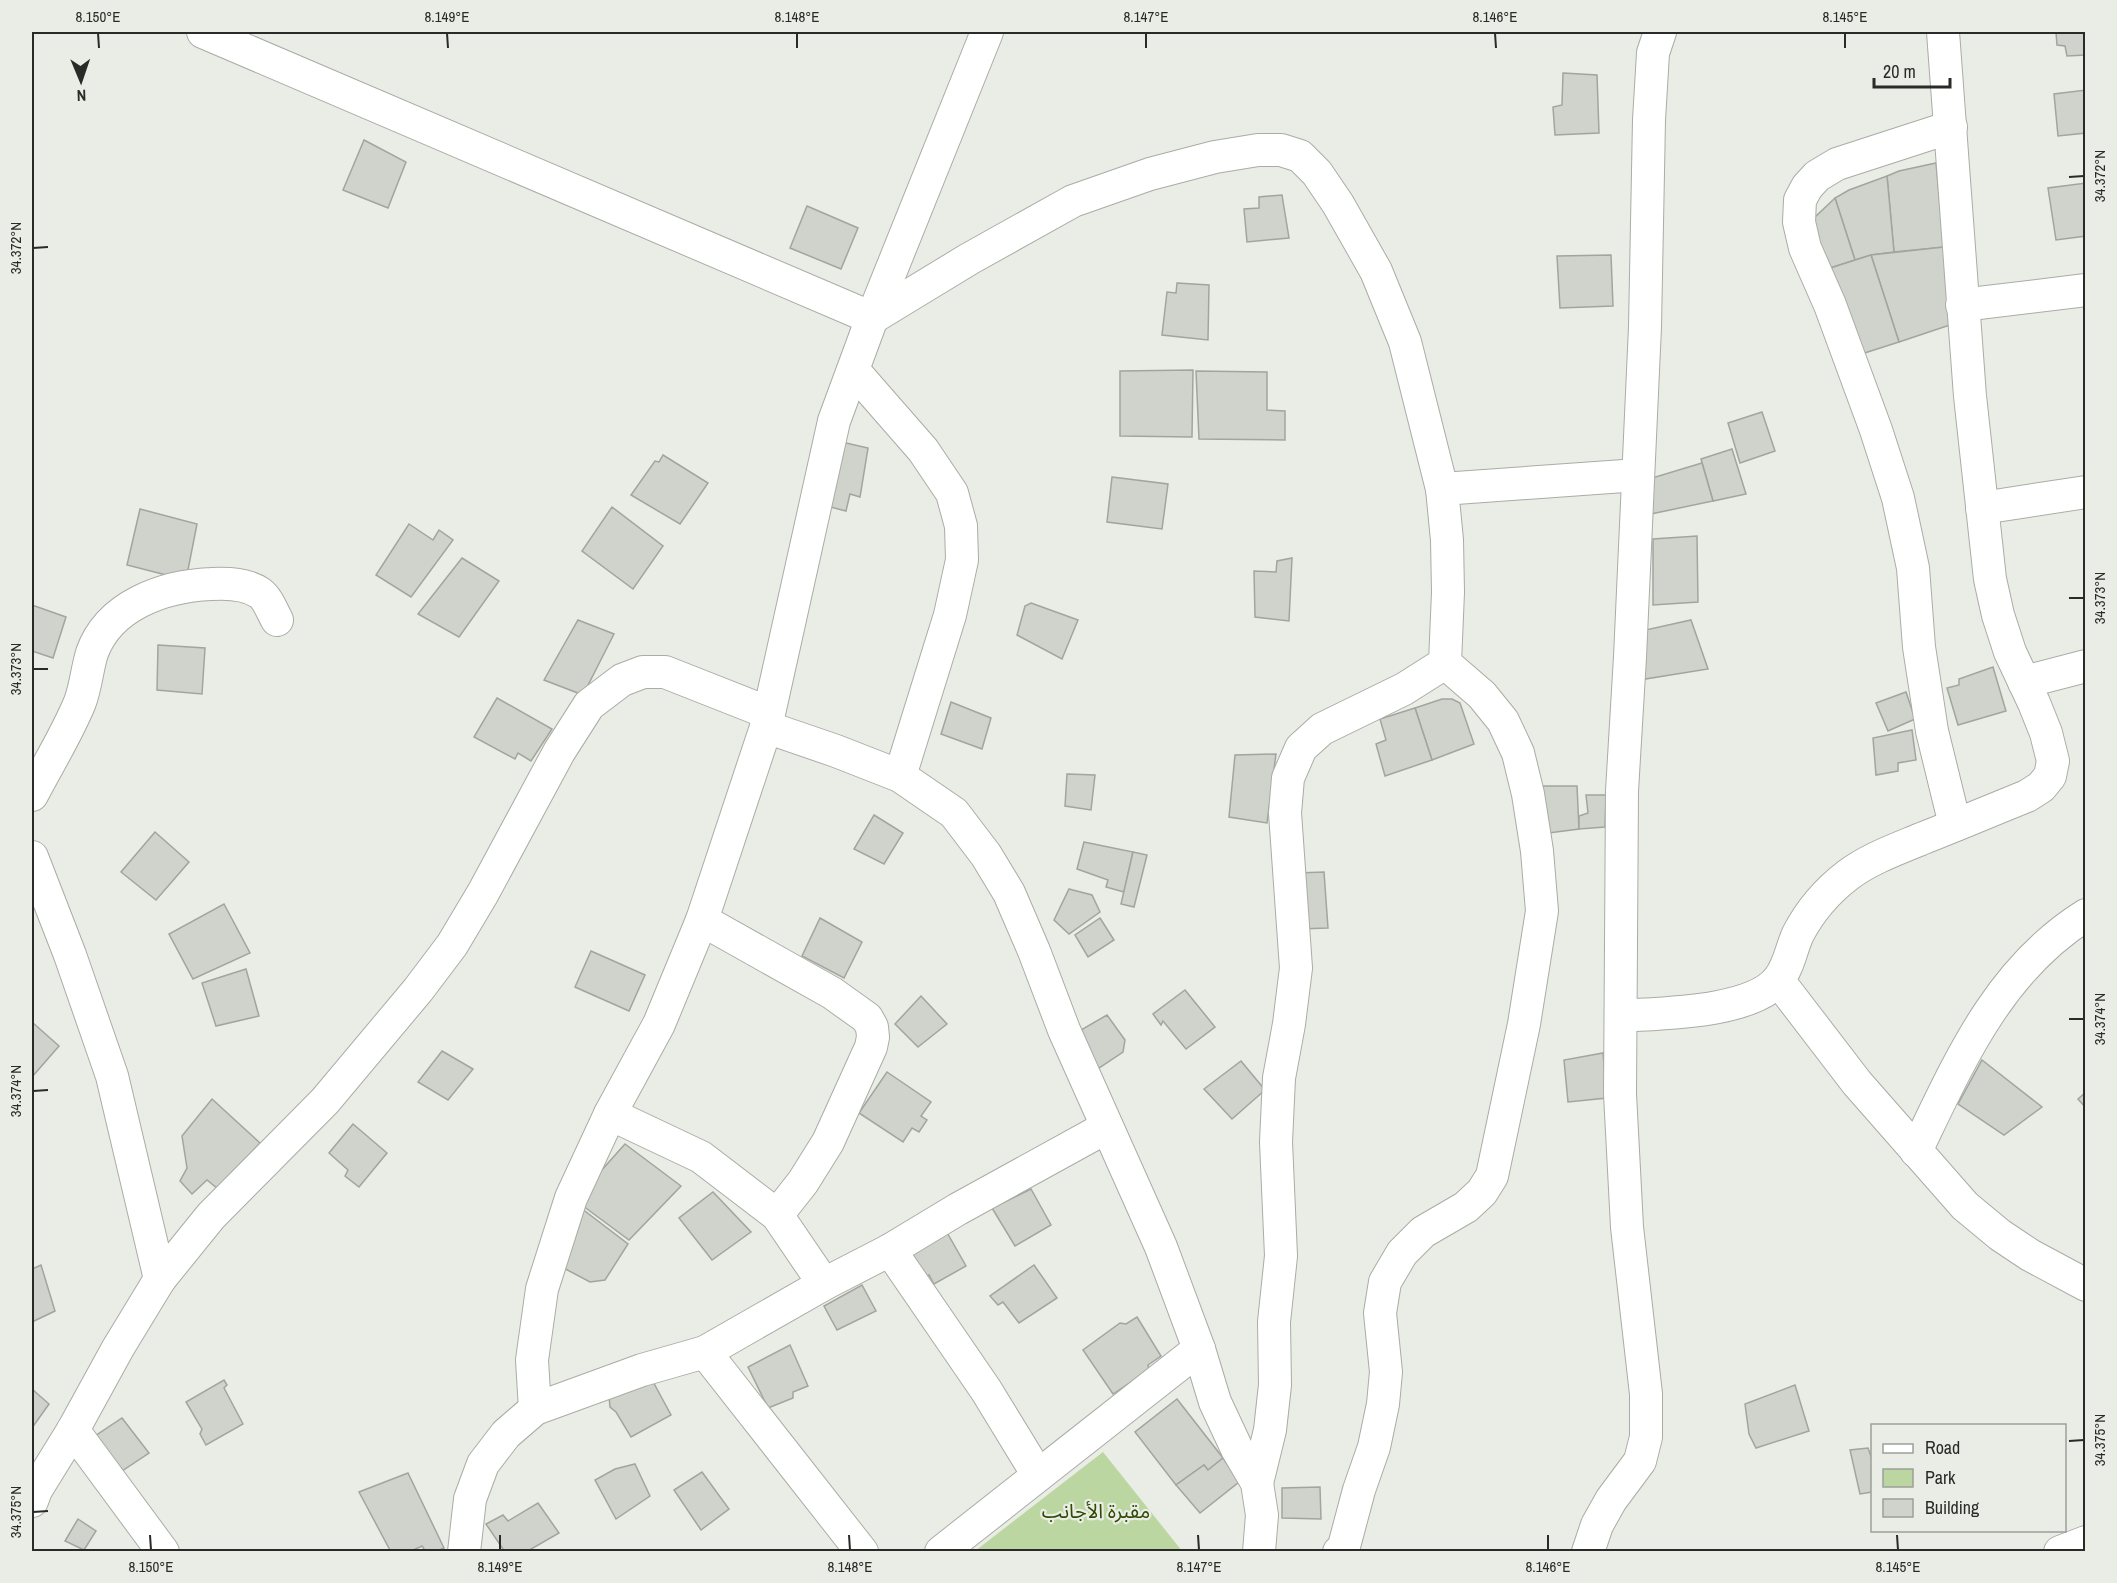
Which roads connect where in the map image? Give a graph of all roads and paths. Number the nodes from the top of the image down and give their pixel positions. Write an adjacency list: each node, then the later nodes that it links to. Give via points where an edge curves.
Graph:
1 (203, 32): 8 (street)
2 (987, 32): 8 (street)
3 (1660, 32): 10 (street, via 1653,53 1648,120)
4 (1943, 32): 5 (street)
5 (1951, 127): 7 (street); 21 (street, via 1837,164 1817,176 1800,200 1799,222 1805,248 1830,305 1898,498 1913,568 1919,647 1932,730)
6 (2085, 290): 7 (street)
7 (1962, 305): 13 (street)
8 (872, 318): 9 (street); 11 (street, via 1073,201 1215,156 1281,150 1300,156 1317,173 1376,271 1406,342)
9 (854, 371): 18 (street, via 834,420); 19 (street, via 923,450 952,493 961,526 962,560 950,615)
10 (1638, 475): 11 (street); 26 (street, via 1622,791)
11 (1442, 489): 15 (street, via 1448,592)
12 (2085, 492): 13 (street)
13 (1982, 508): 17 (street, via 1998,615)
14 (277, 620): 20 (street, via 259,593 221,584 155,595 125,609 100,635 71,723)
15 (1445, 663): 40 (street, via 1404,689 1322,729 1301,748 1288,778 1285,813 1296,969 1278,1089 1281,1256 1274,1322 1275,1385 1270,1430); 48 (street, via 1482,695 1503,721 1518,753 1538,851 1542,911 1524,1024 1492,1176 1466,1207 1423,1232 1402,1253 1385,1282 1380,1313 1386,1372 1383,1404 1374,1447)
16 (2085, 666): 17 (street)
17 (2024, 682): 21 (street, via 2046,733 2053,761 2050,776 2027,796)
18 (767, 720): 19 (street); 24 (street); 32 (street, via 664,672 643,672 622,680 588,705 452,945 325,1101 211,1216)
19 (900, 776): 28 (street, via 954,813 1009,892)
20 (32, 795)
21 (1955, 825): 25 (street, via 1876,859 1829,890 1798,934)
22 (32, 857): 32 (street, via 112,1076)
23 (2085, 915): 29 (street, via 2063,929 2028,962 1992,1006)
24 (702, 920): 27 (street, via 659,1024); 30 (street, via 832,993 867,1018 872,1027 869,1052 828,1142)
25 (1778, 980): 26 (street, via 1761,994 1722,1006); 29 (street, via 1857,1083)
26 (1621, 1016): 49 (street, via 1620,1095 1627,1227 1646,1394 1646,1437 1640,1461 1611,1500)
27 (610, 1114): 30 (street, via 701,1156); 37 (street, via 571,1198 542,1289 532,1360)
28 (1107, 1127): 31 (street); 35 (street, via 1161,1247)
29 (1916, 1151): 34 (street, via 1965,1206 2000,1235)
30 (777, 1215): 33 (street)
31 (890, 1250): 33 (street); 39 (street, via 986,1390)
32 (160, 1279): 38 (street)
33 (824, 1284): 36 (street)
34 (2085, 1285)
35 (1199, 1349): 39 (street); 40 (street, via 1215,1402)
36 (705, 1352): 37 (street); 45 (street)
37 (534, 1409): 44 (street, via 506,1434 483,1464 470,1499)
38 (73, 1430): 41 (street); 43 (street)
39 (1038, 1475): 46 (street)
40 (1257, 1483): 47 (street, via 1262,1515)
41 (32, 1501)
42 (2085, 1542): 50 (street)
43 (163, 1551)
44 (464, 1551)
45 (862, 1551)
46 (941, 1551)
47 (1258, 1551)
48 (1341, 1551)
49 (1588, 1551)
50 (2060, 1551)

